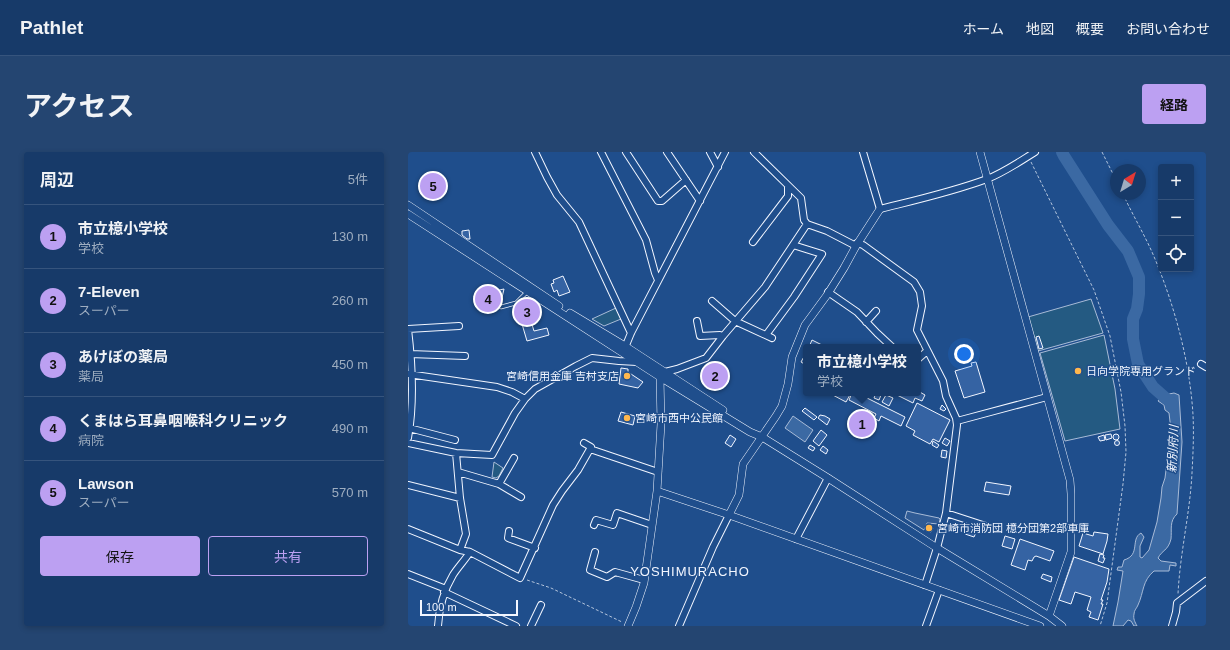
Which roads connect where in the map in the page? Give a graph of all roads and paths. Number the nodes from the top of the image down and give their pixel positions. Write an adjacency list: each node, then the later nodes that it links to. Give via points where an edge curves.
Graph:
1 (535, 152): 37 (street, via 557,195 579,222)
2 (601, 152): 26 (street, via 646,240)
3 (626, 152): 15 (street, via 658,201 662,201)
4 (667, 152): 15 (street)
5 (710, 152): 12 (street)
6 (725, 152): 12 (street)
7 (754, 152): 16 (street)
8 (863, 152): 20 (street)
9 (980, 152): 14 (street)
10 (1102, 152): 13 (path)
11 (1031, 154): 14 (street); 99 (path, via 1094,290 1110,336 1121,392 1126,452 1107,603)
12 (718, 167): 18 (street)
13 (1110, 168)
14 (987, 179): 20 (street); 48 (street)
15 (686, 180): 18 (street)
16 (788, 186): 22 (street, via 800,198); 23 (street, via 788,196)
17 (1126, 200): 88 (path, via 1169,295 1181,338 1191,394 1192,474)
18 (700, 201): 26 (street)
19 (408, 205): 40 (street)
20 (880, 209): 25 (street)
21 (408, 214): 27 (street)
22 (807, 224): 24 (street); 25 (street)
23 (753, 242)
24 (793, 245): 33 (street, via 765,287); 33 (street, via 822,254 769,336)
25 (856, 245): 28 (street); 41 (street, via 863,245 914,282 920,292 922,306 917,330)
26 (658, 280): 37 (street)
27 (528, 291): 30 (lane, via 516,303); 40 (street)
28 (828, 292): 34 (street, via 857,312); 52 (street, via 804,325 792,357 782,406)
29 (712, 300): 33 (street)
30 (501, 307)
31 (876, 310): 34 (street)
32 (697, 321): 38 (street, via 700,336)
33 (735, 321): 38 (street)
34 (866, 322): 39 (street)
35 (459, 326): 36 (street)
36 (408, 329): 42 (street)
37 (631, 333): 40 (street)
38 (723, 336): 47 (street, via 706,358)
39 (889, 344)
40 (624, 349): 45 (street); 47 (street)
41 (927, 351): 44 (street); 50 (street, via 943,381 946,396)
42 (410, 354): 43 (street); 46 (street)
43 (465, 356)
44 (921, 356)
45 (637, 362): 47 (street); 49 (street, via 592,358 535,389)
46 (410, 374): 49 (street, via 497,387); 51 (street)
47 (662, 374): 52 (street); 61 (street)
48 (1047, 397): 50 (street); 90 (street, via 1072,494 1071,552)
49 (525, 399): 58 (street, via 492,455)
50 (957, 421): 68 (street)
51 (409, 428): 53 (street); 54 (street)
52 (762, 437): 62 (street); 69 (street, via 743,464 739,495)
53 (408, 438)
54 (454, 440)
55 (408, 443): 58 (street)
56 (584, 443): 57 (street, via 591,447)
57 (590, 449): 61 (street); 76 (street, via 554,505)
58 (456, 453): 60 (street)
59 (514, 458): 63 (street)
60 (458, 472): 63 (street); 67 (street)
61 (658, 472): 65 (street)
62 (828, 478): 75 (street); 77 (street)
63 (499, 484): 66 (street)
64 (408, 485): 67 (street)
65 (657, 491): 69 (street); 71 (street)
66 (522, 497)
67 (460, 498): 78 (street, via 466,534)
68 (946, 514): 73 (street); 77 (street)
69 (728, 515): 75 (street); 95 (street)
70 (594, 525): 71 (street, via 596,520 613,525 617,513)
71 (652, 525): 83 (street)
72 (408, 529): 78 (street)
73 (995, 529)
74 (509, 531): 76 (street, via 508,538)
75 (796, 539): 85 (street)
76 (535, 548): 82 (street)
77 (937, 548): 85 (street); 90 (street)
78 (460, 550): 79 (street)
79 (470, 552): 82 (street); 87 (street, via 453,574)
80 (595, 552): 83 (street, via 590,570 607,577 615,572)
81 (408, 574): 87 (street)
82 (520, 578): 94 (path, via 551,588)
83 (644, 580): 94 (street)
84 (1206, 581): 88 (street)
85 (925, 585): 86 (street)
86 (940, 590): 96 (street); 97 (street)
87 (445, 591): 91 (street); 92 (street)
88 (1177, 603): 100 (street)
89 (541, 605): 93 (street)
90 (1049, 616): 98 (street)
91 (438, 626)
92 (516, 626)
93 (531, 626)
94 (629, 626)
95 (679, 626)
96 (926, 626)
97 (1040, 626)
98 (1062, 626)
99 (1100, 626)
100 (1172, 626)

